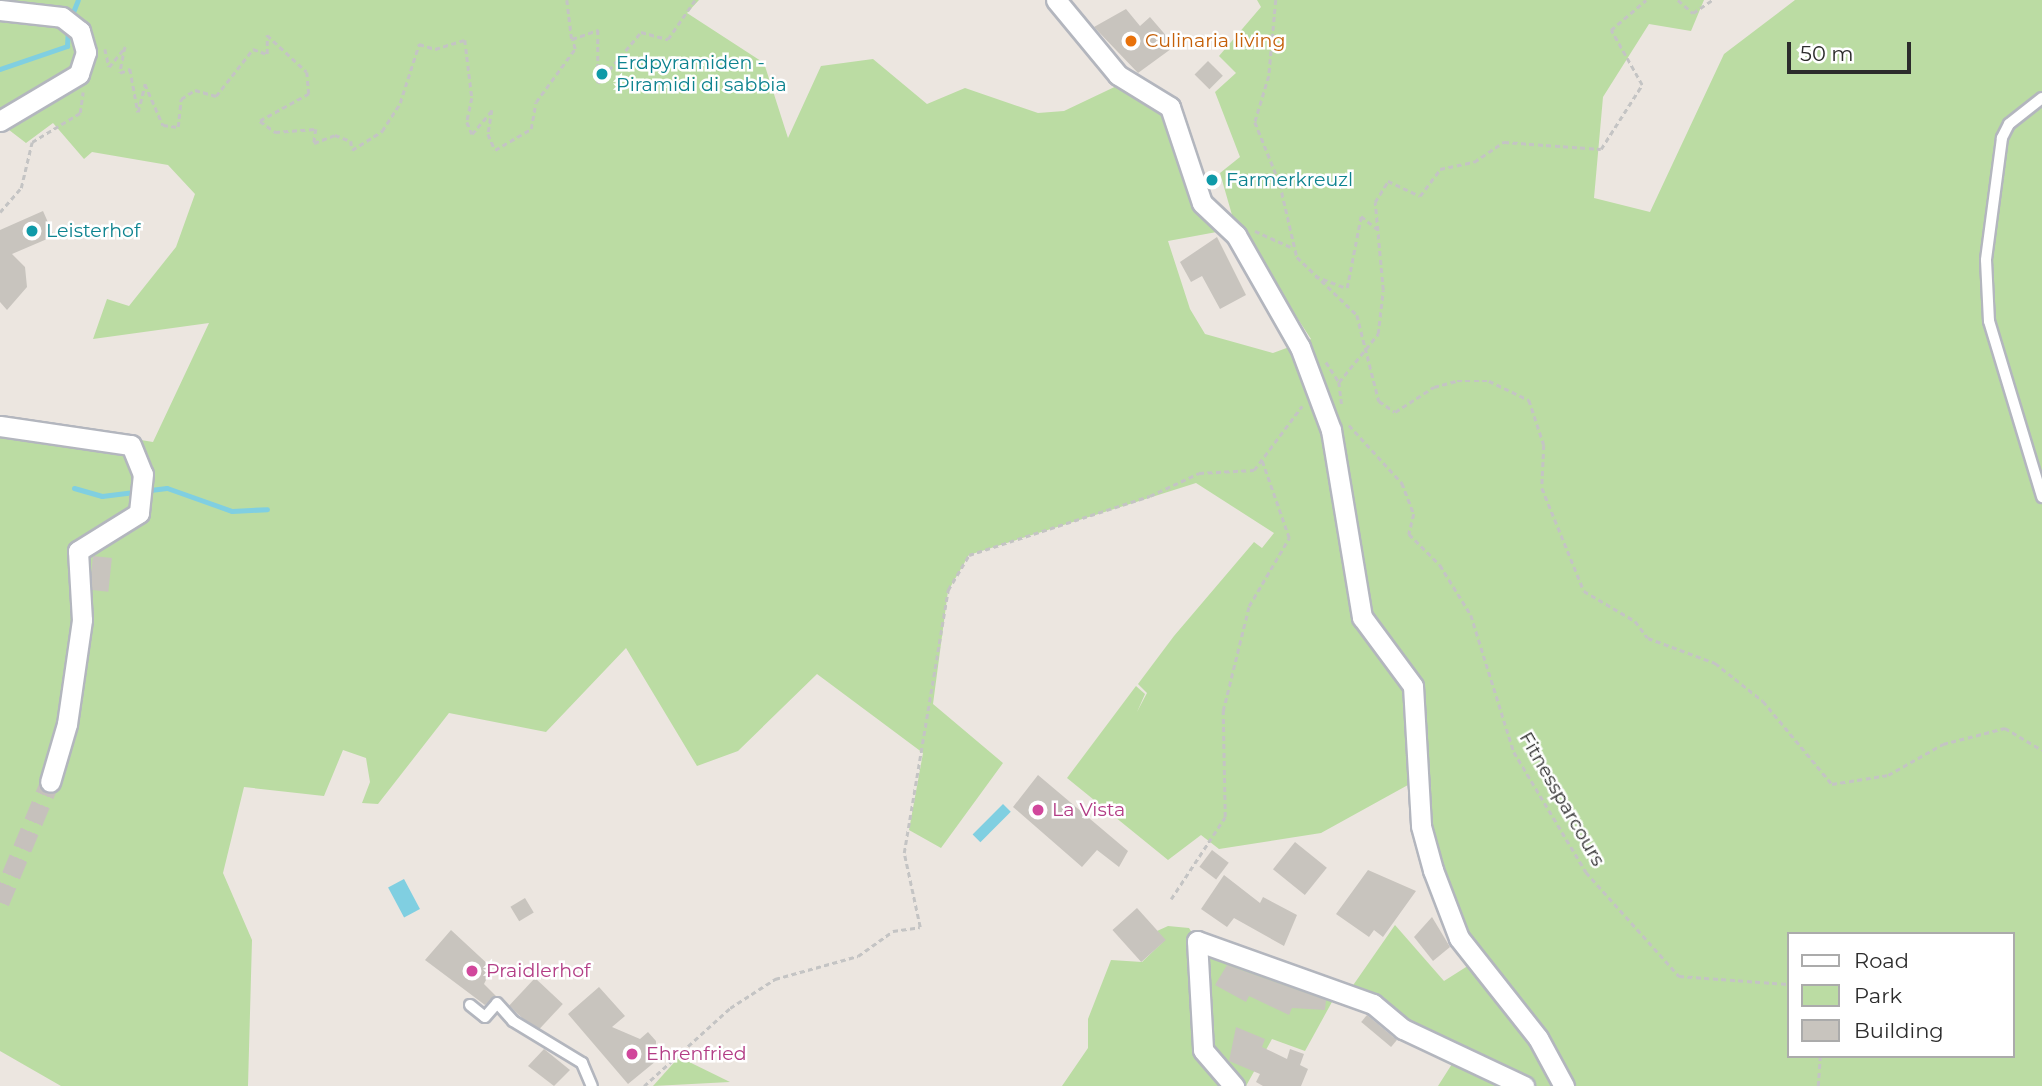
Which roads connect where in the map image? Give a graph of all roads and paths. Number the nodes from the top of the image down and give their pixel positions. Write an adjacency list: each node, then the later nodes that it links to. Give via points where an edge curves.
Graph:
1 (567, 0): 9 (path)
2 (695, 0): 9 (path, via 668,39 641,32 598,83 598,30)
3 (1056, 0): 20 (street, via 1118,75 1170,107 1208,214 1236,235)
4 (1276, 0): 17 (path, via 1269,76 1255,122 1280,184)
5 (1646, 0): 16 (path, via 1611,30 1642,85 1601,149 1504,142 1474,162 1440,169 1420,196 1388,181 1375,202)
6 (1678, 0): 7 (path, via 1693,13)
7 (1712, 0)
8 (0, 10): 13 (street, via 62,17 80,31 86,52 79,74 39,102)
9 (572, 39): 10 (path, via 575,49 536,102 531,129 495,150 488,134 492,110 472,134 467,122 472,98 465,40 435,49 419,44 400,103 382,131 352,150 351,141 335,135 314,143 316,129 275,132 260,121 309,94 307,72 267,35 267,54 253,49 216,96 195,90 181,99 178,127 163,125 145,84 138,112 130,69 120,73 125,47 109,67 105,47)
10 (96, 56)
11 (84, 89): 14 (path, via 80,113 32,142 21,188)
12 (2042, 98): 25 (lane, via 2009,124 2002,138 1986,260 1989,321)
13 (0, 121)
14 (0, 212)
15 (1243, 226): 17 (path)
16 (1377, 229): 18 (path, via 1361,216 1347,288); 19 (path, via 1383,290 1378,334)
17 (1293, 248): 18 (path)
18 (1311, 275): 19 (path, via 1357,315)
19 (1368, 347): 21 (path); 26 (path, via 1380,401 1395,412 1434,387 1457,381 1489,382 1529,400 1544,445 1542,488 1584,591 1598,595 1648,638 1715,663 1763,701 1832,784 1888,775 1943,744 2005,728)
20 (1310, 369): 21 (path, via 1310,354 1321,354); 36 (street, via 1349,514 1362,617 1413,685 1421,827 1433,870 1459,938 1538,1038)
21 (1339, 382): 29 (path, Fitnessparcours, via 1343,414 1356,439 1370,444 1402,483 1414,514 1409,534 1440,565 1471,615 1514,752 1586,872 1679,976)
22 (1303, 401): 24 (path)
23 (0, 426): 27 (street, via 131,444 143,474 139,513 78,551 82,621 67,723)
24 (1261, 458): 28 (path, via 1289,538 1249,606 1223,711 1225,817); 33 (path, via 1254,470 1199,473 969,555 948,590 904,853 920,927 893,931 858,956 775,979 730,1008)
25 (2042, 497)
26 (2042, 750)
27 (50, 782)
28 (1171, 899)
29 (1786, 984)
30 (470, 1005): 32 (lane, via 485,1017 497,1003 513,1021 582,1063)
31 (1820, 1058): 37 (path)
32 (592, 1086)
33 (644, 1086)
34 (1234, 1086): 35 (street, via 1203,1050 1197,941 1373,1004 1403,1029)
35 (1524, 1086)
36 (1564, 1086)
37 (1818, 1086)

